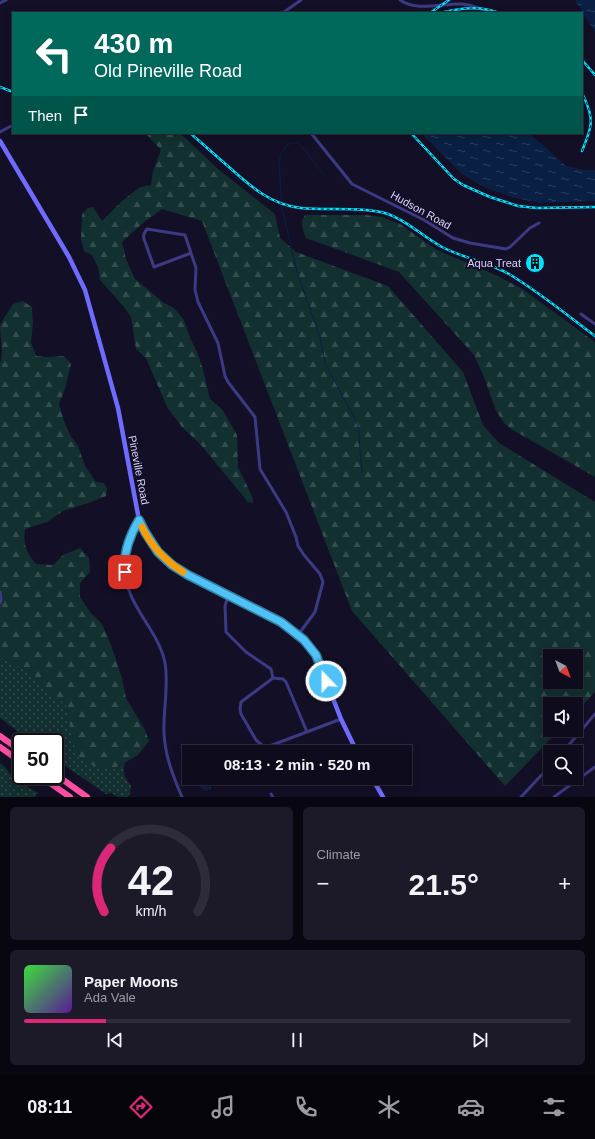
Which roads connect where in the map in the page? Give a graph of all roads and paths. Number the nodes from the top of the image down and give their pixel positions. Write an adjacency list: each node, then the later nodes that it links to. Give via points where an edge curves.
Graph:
1 (6, 0): 4 (street)
2 (301, 0): 5 (street)
3 (400, 0): 6 (street, via 424,6 470,5)
4 (0, 3)
5 (284, 12)
6 (487, 12)
7 (12, 126): 8 (street)
8 (0, 132)
9 (312, 134): 11 (street, Hudson Road, via 352,184 424,220 453,238 506,249)
10 (0, 141): 15 (main road, Pineville Road, via 69,257 85,290 118,408)
11 (539, 223)
12 (191, 253): 12 (street, via 185,235 147,229 145,232 144,239 154,267); 19 (street, via 196,268 195,290 198,302 218,343 225,376 256,417 260,469 286,512 298,546 320,574 323,582 315,612)
13 (581, 314): 14 (street)
14 (595, 324)
15 (139, 520): 17 (main road, Pineville Road, via 158,552 172,565); 40 (street, via 132,532 124,563 126,581 131,597 156,638 165,661 165,749)
16 (0, 592): 18 (street)
17 (228, 596): 19 (main road, Pineville Road, via 281,622); 20 (street, via 225,606 226,632 246,652 271,669)
18 (0, 603)
19 (298, 635): 22 (main road, Pineville Road, via 316,655)
20 (273, 678): 23 (street, via 286,682); 23 (street, via 241,702 241,714 256,740 267,747)
21 (595, 714): 27 (street)
22 (341, 719): 23 (street); 26 (main road, Pineville Road)
23 (307, 732)
24 (0, 736): 25 (highway)
25 (12, 745)
26 (354, 745)
27 (569, 745)
28 (0, 747): 29 (highway)
29 (12, 756)
30 (595, 767): 43 (street)
31 (543, 773): 42 (street)
32 (66, 782): 38 (highway); 39 (highway)
33 (51, 785): 36 (highway)
34 (53, 785): 37 (highway)
35 (376, 785): 41 (main road)
36 (63, 797)
37 (70, 797)
38 (87, 797)
39 (93, 797)
40 (182, 797)
41 (383, 797)
42 (521, 797)
43 (554, 797)

